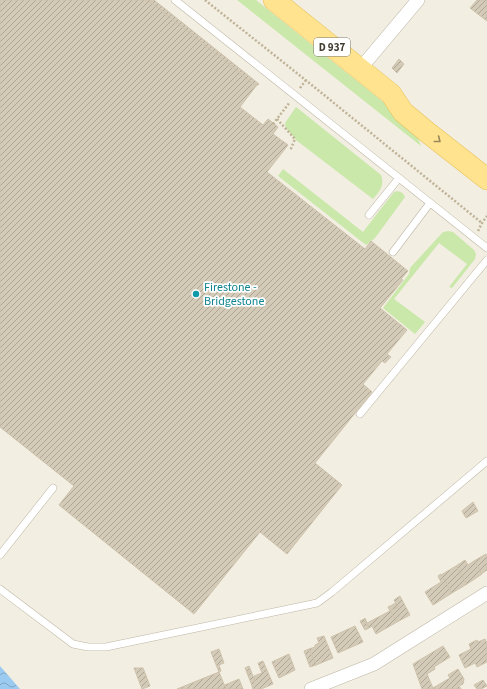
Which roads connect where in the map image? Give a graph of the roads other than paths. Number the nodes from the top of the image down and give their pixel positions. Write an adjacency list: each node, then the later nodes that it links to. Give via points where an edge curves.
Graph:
1 (175, 0): 7 (lane)
2 (274, 0): 4 (main road, D 937)
3 (418, 0): 4 (street)
4 (360, 69): 5 (main road, D 937)
5 (390, 94): 6 (main road, D 937, via 409,101); 8 (main road, D 937, one-way to 8, via 403,112)
6 (487, 162)
7 (399, 178): 9 (lane); 10 (lane)
8 (487, 179)
9 (430, 203): 11 (lane); 12 (lane)
10 (370, 215)
11 (487, 248)
12 (393, 252)
13 (487, 260): 14 (lane)
14 (360, 414)
15 (487, 461): 18 (lane, via 317,603 106,647 88,647 72,644)
16 (53, 488): 17 (lane)
17 (0, 555)
18 (0, 588)
19 (487, 593): 20 (street, via 374,664)
20 (311, 689)

